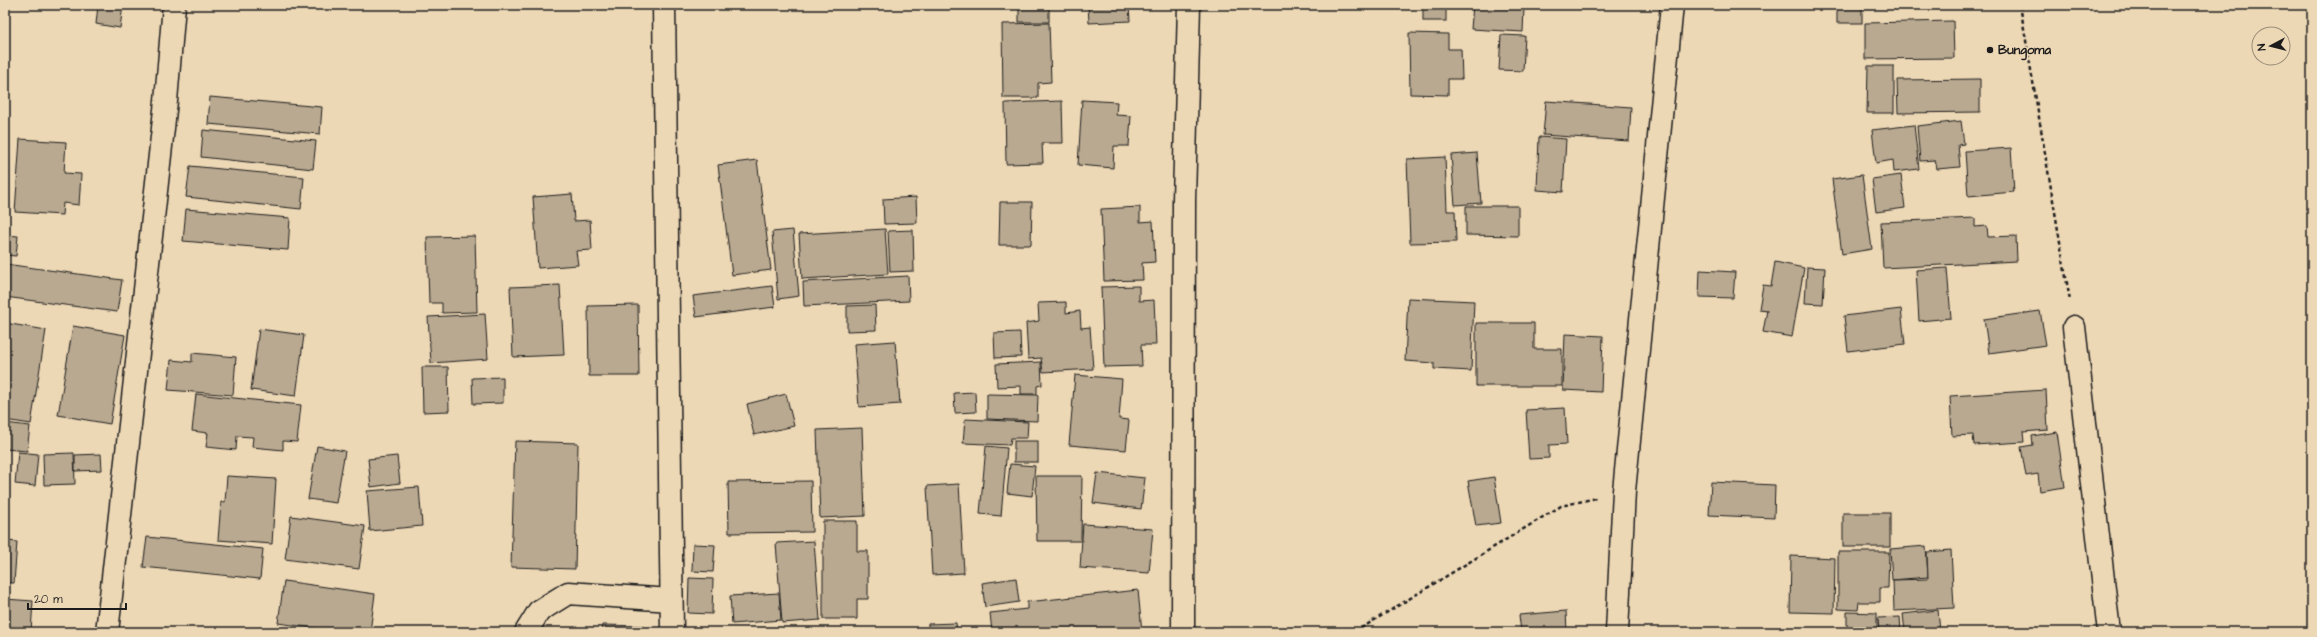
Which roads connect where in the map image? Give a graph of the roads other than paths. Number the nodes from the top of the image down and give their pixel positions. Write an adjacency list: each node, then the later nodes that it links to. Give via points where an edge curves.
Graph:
1 (174, 5): 7 (street, via 166,101)
2 (664, 5): 6 (street)
3 (1189, 5): 10 (street, via 1184,200)
4 (1672, 5): 11 (street, via 1624,491)
5 (2074, 327): 12 (street)
6 (671, 600): 8 (street, via 568,593 539,611); 9 (street)
7 (107, 632)
8 (526, 632)
9 (672, 632)
10 (1183, 632)
11 (1616, 632)
12 (2109, 632)

